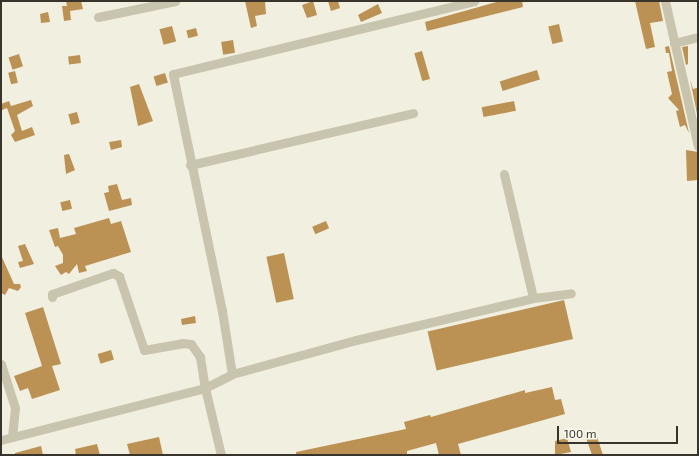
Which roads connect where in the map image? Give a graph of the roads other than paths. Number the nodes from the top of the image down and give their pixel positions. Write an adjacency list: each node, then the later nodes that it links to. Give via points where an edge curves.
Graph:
1 (175, 1): 4 (street)
2 (474, 1): 9 (street, via 173,74)
3 (665, 1): 6 (street)
4 (98, 17)
5 (698, 37): 6 (street)
6 (674, 43): 8 (street)
7 (413, 113): 9 (street)
8 (698, 146)
9 (190, 165): 15 (street, via 222,311)
10 (504, 174): 13 (street)
11 (571, 293): 13 (street)
12 (52, 297): 16 (street, via 52,294 113,273 119,276 144,350 182,343 191,344 200,357)
13 (533, 298): 15 (street, via 356,340)
14 (1, 364): 17 (street, via 15,408)
15 (232, 374): 16 (street)
16 (205, 388): 17 (street); 19 (street)
17 (12, 437): 18 (street)
18 (1, 440)
19 (221, 455)

